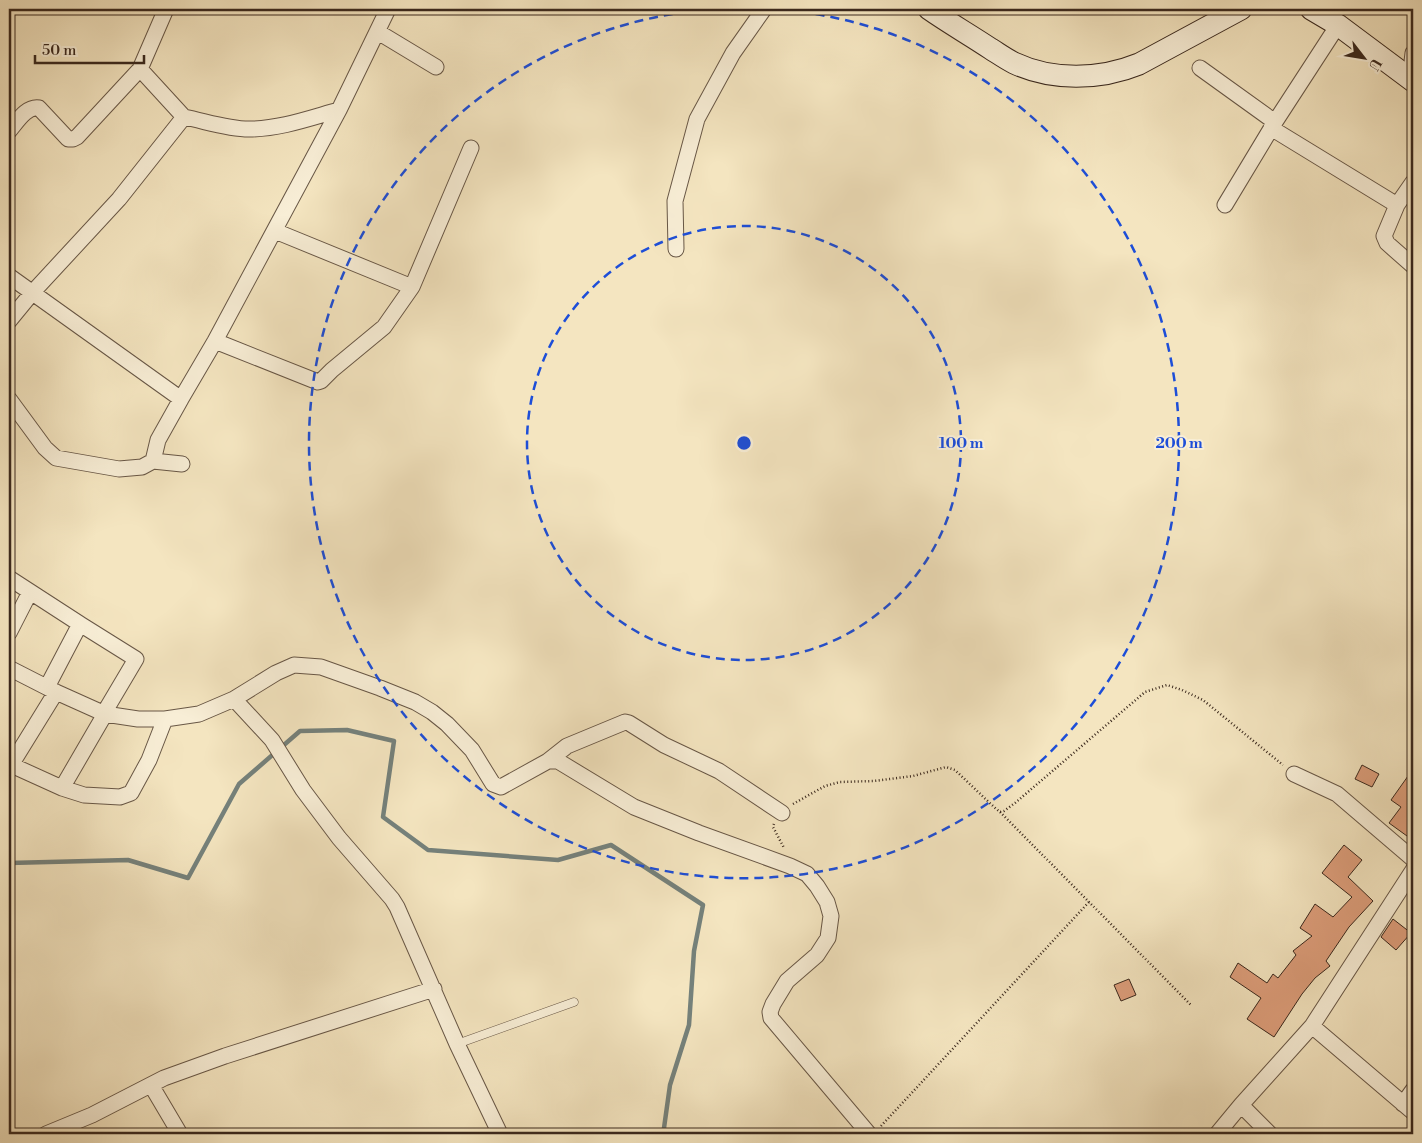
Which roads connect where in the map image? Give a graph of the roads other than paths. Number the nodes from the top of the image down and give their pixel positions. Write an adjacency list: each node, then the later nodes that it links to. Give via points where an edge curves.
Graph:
1 (166, 9): 12 (street)
2 (388, 9): 8 (street)
3 (764, 9): 23 (street, via 733,53 697,120 675,201)
4 (929, 9): 5 (street, via 1016,64 1071,76 1129,68)
5 (1241, 9)
6 (1311, 9): 7 (street)
7 (1338, 26): 13 (street); 16 (street)
8 (378, 32): 10 (street); 14 (street)
9 (1413, 53): 13 (street)
10 (436, 67)
11 (1200, 68): 16 (street)
12 (140, 69): 15 (street); 17 (street, via 77,137 68,139 39,108 34,107)
13 (1411, 80)
14 (340, 110): 15 (street, via 297,122 247,129); 22 (street)
15 (184, 117): 27 (street, via 119,199)
16 (1273, 125): 20 (street); 21 (street)
17 (9, 131)
18 (471, 148): 26 (street)
19 (1413, 182): 21 (street)
20 (1225, 205)
21 (1397, 206): 24 (street, via 1384,236 1387,243)
22 (275, 231): 26 (street); 29 (street)
23 (676, 249)
24 (1413, 266)
25 (9, 276): 27 (street)
26 (412, 287): 29 (street, via 384,328 318,382)
27 (32, 293): 28 (street); 31 (street)
28 (9, 321)
29 (215, 341): 31 (street)
30 (9, 398): 32 (street, via 56,458 119,469 142,467)
31 (181, 399): 32 (street, via 158,440)
32 (153, 460): 33 (street)
33 (182, 464)
34 (9, 578): 35 (street)
35 (30, 592): 36 (street); 37 (street)
36 (80, 624): 39 (street); 41 (street, via 136,659)
37 (9, 633)
38 (9, 668): 39 (street)
39 (52, 689): 41 (street); 44 (street)
40 (234, 699): 42 (street, via 199,714); 43 (street, via 294,665 321,667 415,702 432,712 472,750 497,786 501,787); 50 (street, via 272,740 338,838 392,899)
41 (104, 713): 42 (street, via 138,719); 46 (street)
42 (165, 719): 46 (street, via 149,760 131,793 120,797 84,795)
43 (548, 761): 47 (street, via 567,746 625,722 719,771); 58 (street, via 558,761 634,807 807,874 827,902 831,916 828,938 817,955 787,981 773,1004 771,1018)
44 (10, 764): 46 (street)
45 (1294, 774): 48 (street, via 1337,794)
46 (62, 788)
47 (782, 813)
48 (1413, 859)
49 (1413, 870): 52 (street)
50 (434, 989): 53 (street); 54 (street, via 225,1056)
51 (574, 1002): 53 (lane)
52 (1312, 1026): 56 (street); 57 (street)
53 (457, 1044): 61 (street)
54 (151, 1085): 59 (street); 60 (street)
55 (1413, 1090): 57 (street)
56 (1241, 1104): 62 (street); 63 (street)
57 (1408, 1108)
58 (875, 1131)
59 (46, 1134)
60 (180, 1134)
61 (500, 1134)
62 (1217, 1134)
63 (1270, 1134)

